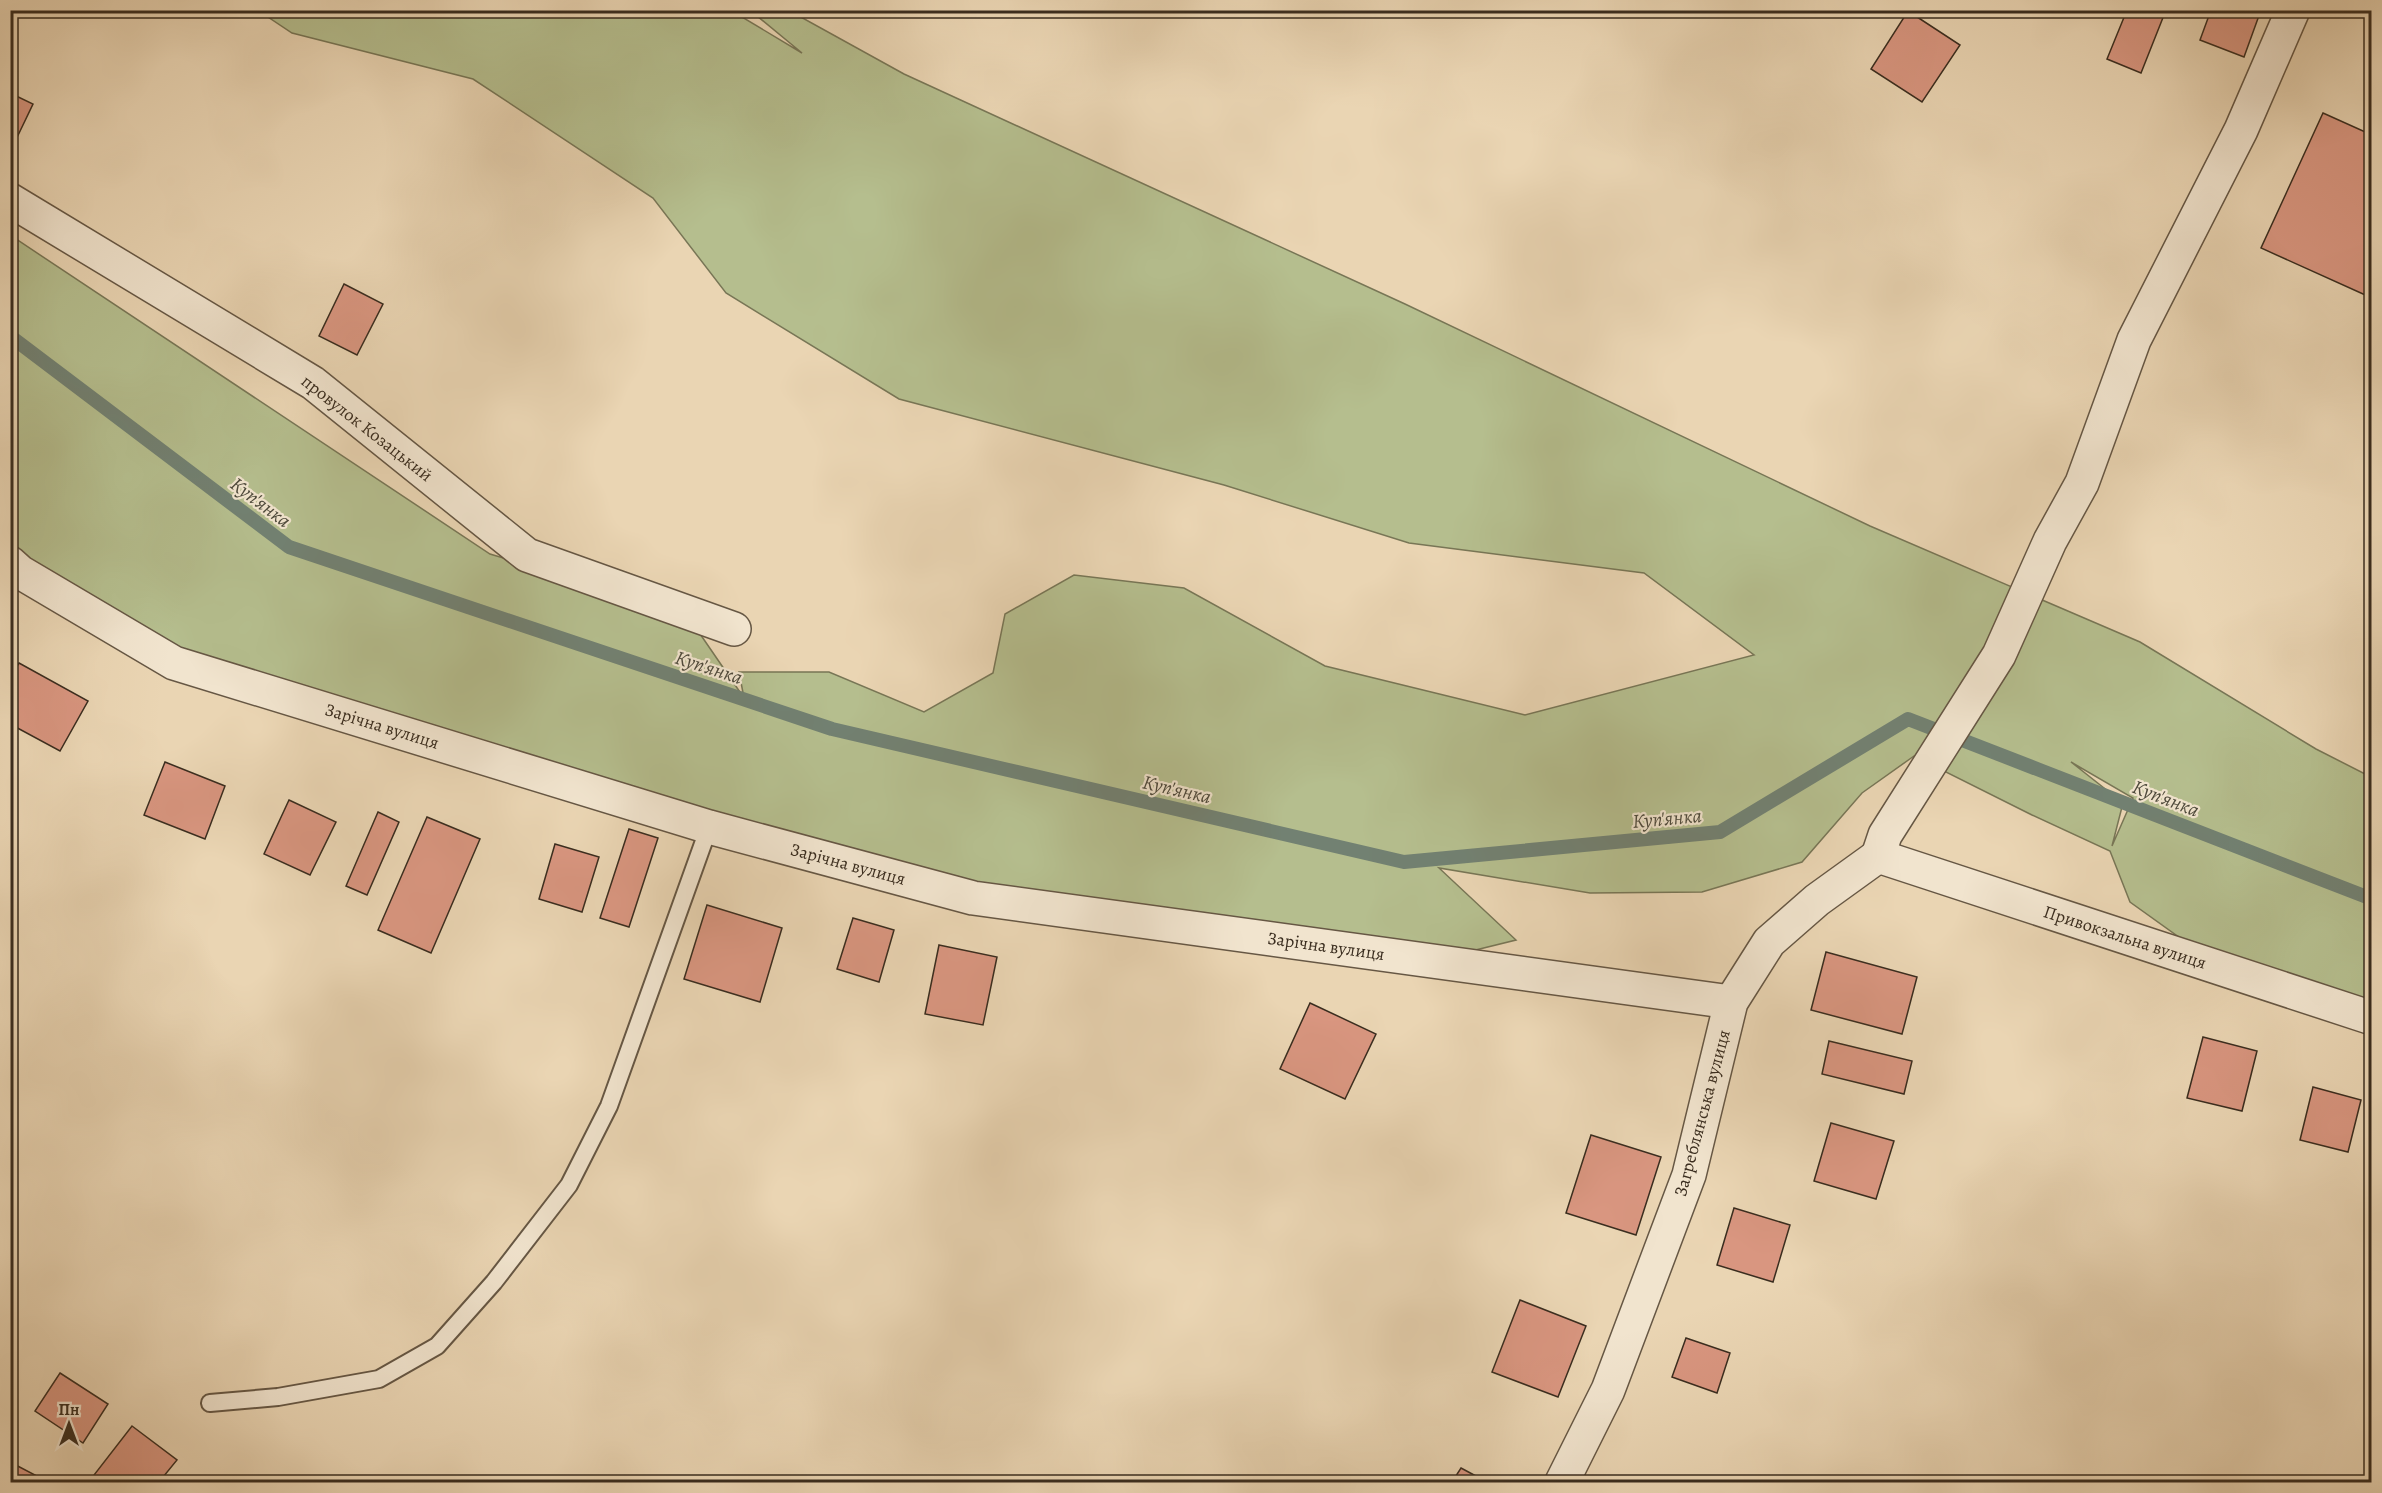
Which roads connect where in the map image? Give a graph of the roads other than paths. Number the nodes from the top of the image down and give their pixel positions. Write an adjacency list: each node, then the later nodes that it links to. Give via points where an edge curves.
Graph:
1 (2293, 10): 6 (street, via 2241,130 2134,340 2082,483 2050,541 1999,655 1885,835)
2 (10, 200): 4 (street, провулок Козацький, via 313,383 527,555)
3 (10, 563): 5 (street, Зарічна вулиця, via 174,663)
4 (734, 629)
5 (709, 827): 7 (street, Зарічна вулиця, via 973,898); 9 (lane, via 609,1106 570,1185 494,1282 437,1346 380,1379)
6 (1878, 856): 7 (street, Загреблянська вулиця, via 1817,900 1769,942); 8 (street, Привокзальна вулиця)
7 (1731, 1002): 10 (street, Загреблянська вулиця, via 1689,1175 1608,1390)
8 (2372, 1018)
9 (210, 1403)
10 (1562, 1482)

